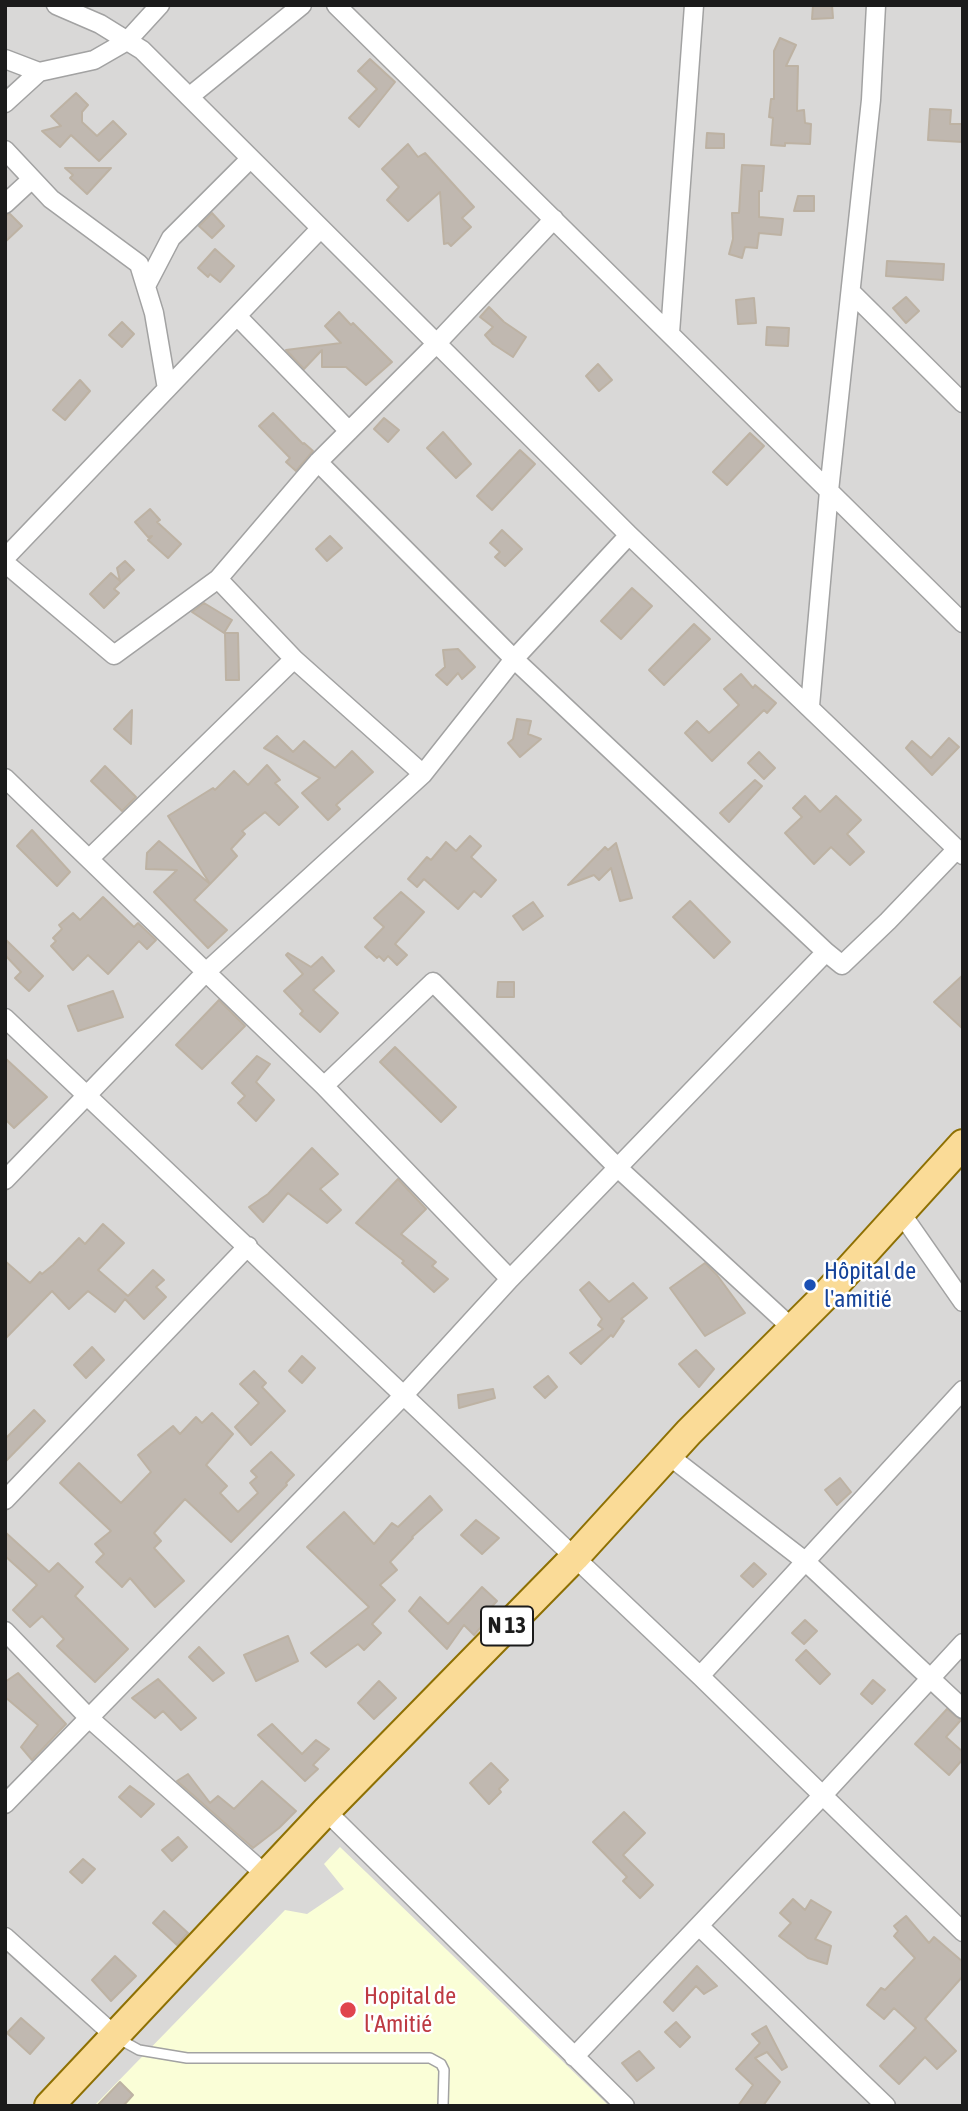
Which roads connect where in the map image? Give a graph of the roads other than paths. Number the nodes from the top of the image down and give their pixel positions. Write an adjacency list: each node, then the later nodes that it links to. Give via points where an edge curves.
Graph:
1 (56, 5): 7 (street)
2 (160, 5): 7 (street)
3 (302, 5): 10 (street)
4 (694, 5): 21 (street)
5 (876, 5): 19 (street)
6 (341, 7): 16 (street)
7 (127, 41): 9 (street, via 94,60); 10 (street, via 142,50)
8 (5, 59): 9 (street)
9 (39, 72): 11 (street)
10 (188, 97): 13 (street)
11 (5, 103)
12 (5, 150): 14 (street)
13 (250, 159): 17 (street); 18 (street, via 172,239)
14 (32, 178): 15 (street); 18 (street, via 51,199 139,264)
15 (5, 204)
16 (554, 219): 21 (street); 22 (street)
17 (320, 229): 20 (street); 22 (street)
18 (146, 286): 23 (street)
19 (851, 292): 24 (street); 27 (street)
20 (237, 316): 23 (street); 25 (street)
21 (670, 333): 27 (street)
22 (436, 344): 25 (street); 28 (street)
23 (167, 390): 29 (street)
24 (963, 403)
25 (349, 431): 26 (street)
26 (318, 462): 30 (street); 33 (street)
27 (829, 491): 31 (street); 34 (street)
28 (629, 535): 33 (street); 34 (street)
29 (5, 560): 30 (street, via 114,655)
30 (218, 579): 32 (street)
31 (963, 623)
32 (294, 659): 35 (street); 38 (street)
33 (514, 659): 35 (street); 39 (street)
34 (810, 706): 37 (street)
35 (423, 774): 40 (street)
36 (5, 778): 38 (street)
37 (959, 853): 39 (street, via 842,965)
38 (90, 858): 40 (street)
39 (826, 952): 45 (street)
40 (206, 972): 42 (street); 43 (street)
41 (5, 1018): 43 (street)
42 (324, 1086): 45 (street, via 433,982); 49 (street)
43 (87, 1095): 46 (street); 48 (street)
44 (963, 1144): 47 (main road, N 13)
45 (618, 1168): 49 (street); 51 (street)
46 (5, 1180)
47 (901, 1213): 50 (street); 51 (main road, N 13)
48 (248, 1246): 53 (street); 55 (street)
49 (510, 1279): 53 (street)
50 (963, 1302)
51 (793, 1329): 54 (main road, N 13)
52 (963, 1390): 57 (street)
53 (402, 1396): 56 (street); 63 (street)
54 (668, 1455): 56 (main road, N 13); 57 (street)
55 (5, 1500)
56 (575, 1557): 60 (street); 66 (main road, N 13)
57 (805, 1561): 60 (street); 61 (street)
58 (5, 1631): 63 (street)
59 (963, 1643): 61 (street)
60 (700, 1676): 64 (street)
61 (930, 1679): 62 (street); 64 (street)
62 (963, 1709)
63 (89, 1718): 65 (street); 67 (street)
64 (822, 1796): 68 (street); 69 (street)
65 (5, 1804)
66 (326, 1811): 67 (main road, N 13); 72 (street)
67 (266, 1875): 71 (main road, N 13)
68 (699, 1926): 72 (street); 76 (street)
69 (963, 1932)
70 (5, 1937): 71 (street)
71 (115, 2036): 73 (main road, N 13); 74 (lane, via 139,2050 187,2058 430,2058 444,2070)
72 (574, 2057): 75 (street)
73 (49, 2106)
74 (443, 2106)
75 (625, 2106)
76 (886, 2106)

